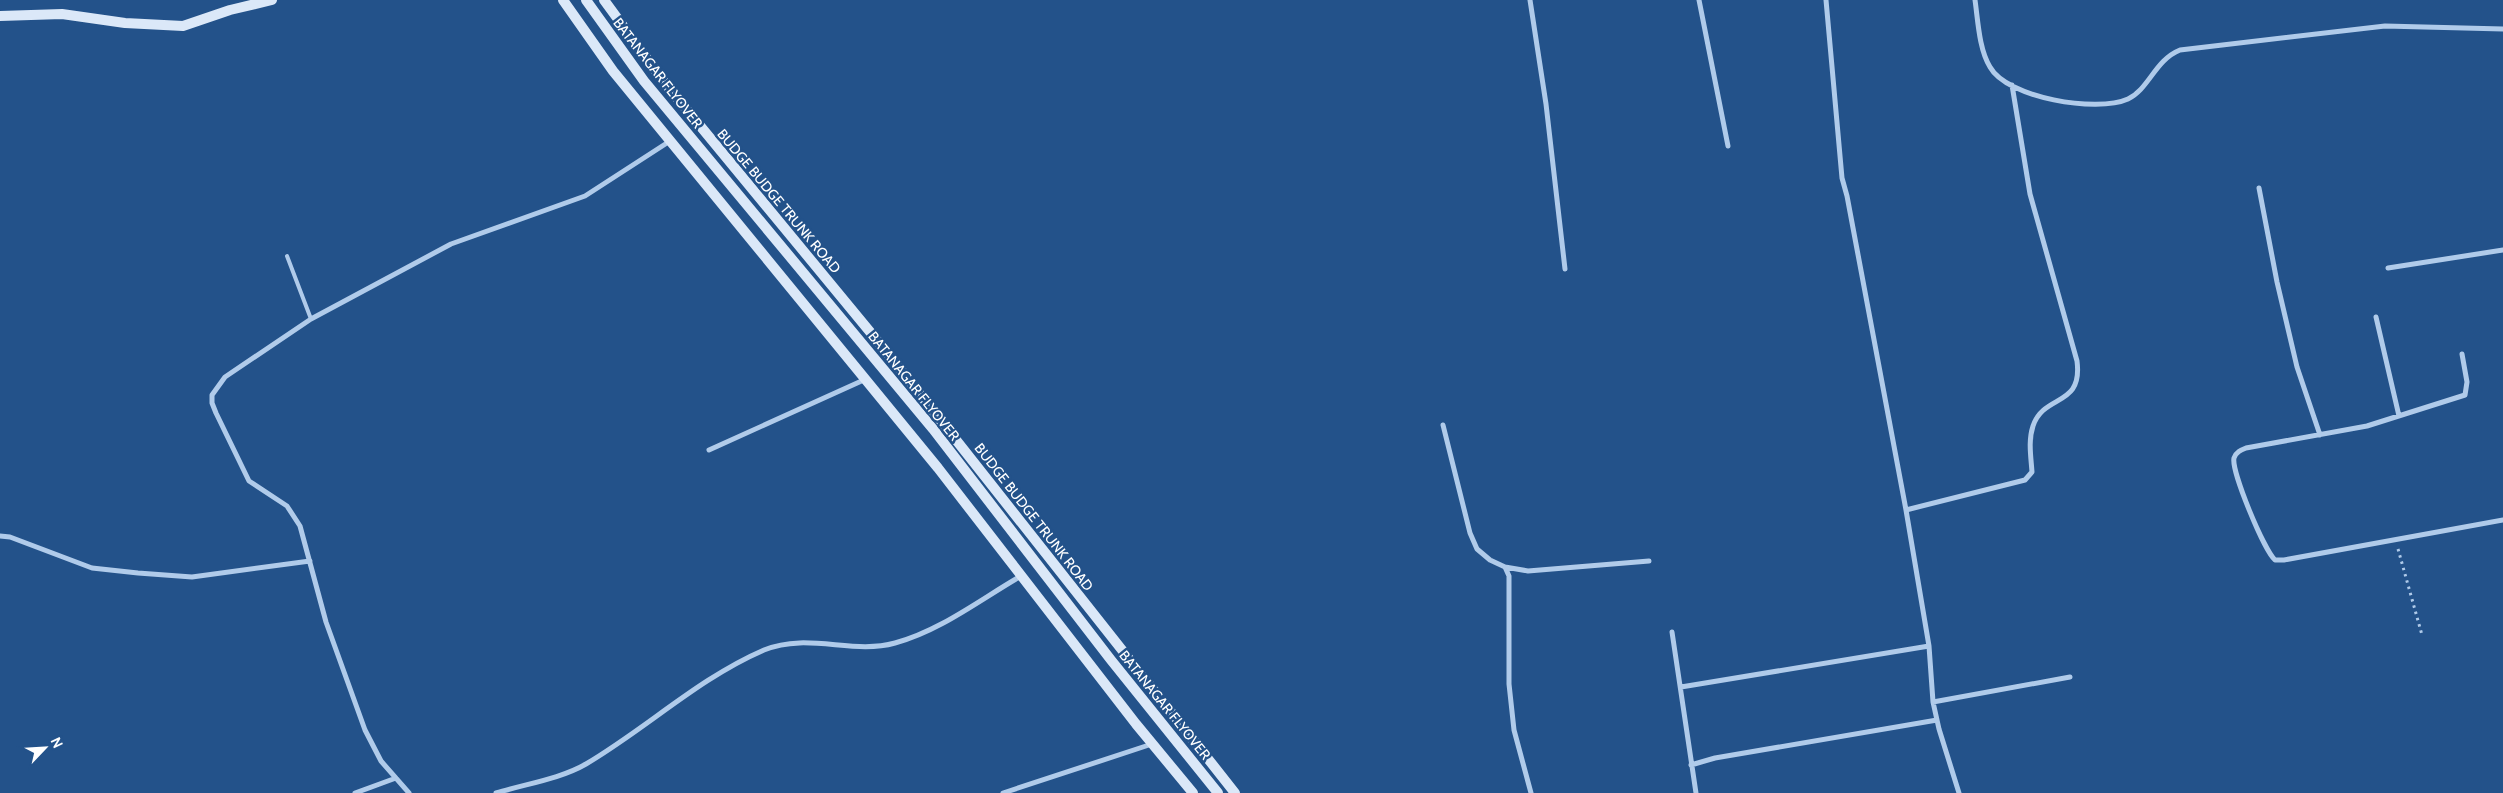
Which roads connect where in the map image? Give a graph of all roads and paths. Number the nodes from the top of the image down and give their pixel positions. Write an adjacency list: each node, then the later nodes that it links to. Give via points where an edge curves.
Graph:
1 (272, 0): 9 (street, via 183,26 125,23 62,14)
2 (563, 0): 12 (street, via 613,71)
3 (586, 0): 50 (street, BATANAGAR FLYOVER, via 644,81 933,429)
4 (604, 0): 51 (street, BUDGE BUDGE TRUNK ROAD, via 664,82 885,350)
5 (1530, 0): 18 (street)
6 (1699, 0): 13 (street)
7 (1826, 0): 27 (street, via 1842,178)
8 (1975, 0): 11 (street, via 1989,66)
9 (0, 16)
10 (2503, 29): 11 (street, via 2385,26 2180,50 2169,54 2137,93 2107,105 2058,101)
11 (2012, 85): 27 (street, via 2030,194 2077,361 2077,384 2072,392 2041,413 2033,425 2030,443 2032,472 2025,480)
12 (670, 141): 20 (street, via 585,196 451,244); 22 (street)
13 (1728, 146)
14 (2259, 188): 25 (street, via 2295,358)
15 (2503, 250): 17 (street)
16 (287, 256): 20 (lane)
17 (2388, 268)
18 (1565, 269)
19 (2376, 317): 23 (street)
20 (311, 319): 31 (street, via 225,377 215,390 212,403 249,481 294,515)
21 (2462, 354): 23 (street, via 2467,382 2464,395)
22 (866, 379): 26 (street); 34 (street)
23 (2399, 416): 25 (street)
24 (1443, 425): 33 (street, via 1470,533 1477,549)
25 (2320, 435): 30 (street, via 2246,448 2237,452 2234,458 2238,480 2270,555 2275,560 2284,560)
26 (709, 450)
27 (1906, 510): 37 (street)
28 (2503, 520): 30 (street)
29 (0, 536): 31 (street, via 92,568 138,573 192,577)
30 (2395, 539): 36 (path)
31 (310, 561): 44 (street, via 326,622 366,730 381,761)
32 (1649, 562): 33 (street, via 1528,571)
33 (1505, 567): 52 (street, via 1509,576 1509,684 1514,730)
34 (1022, 576): 42 (street); 47 (street, via 932,628 894,644 810,641 766,649 736,663 584,765)
35 (1672, 632): 39 (street)
36 (2422, 635)
37 (1929, 646): 39 (street); 40 (street)
38 (2070, 677): 40 (street)
39 (1682, 687): 43 (street)
40 (1934, 702): 41 (street)
41 (1937, 720): 43 (street, via 1715,758); 54 (street)
42 (1153, 744): 48 (street); 49 (street)
43 (1691, 765): 53 (street)
44 (396, 778): 45 (street); 46 (street)
45 (355, 793)
46 (409, 793)
47 (496, 793)
48 (1003, 793)
49 (1194, 793)
50 (1218, 793)
51 (1235, 793)
52 (1531, 793)
53 (1696, 793)
54 (1959, 793)

